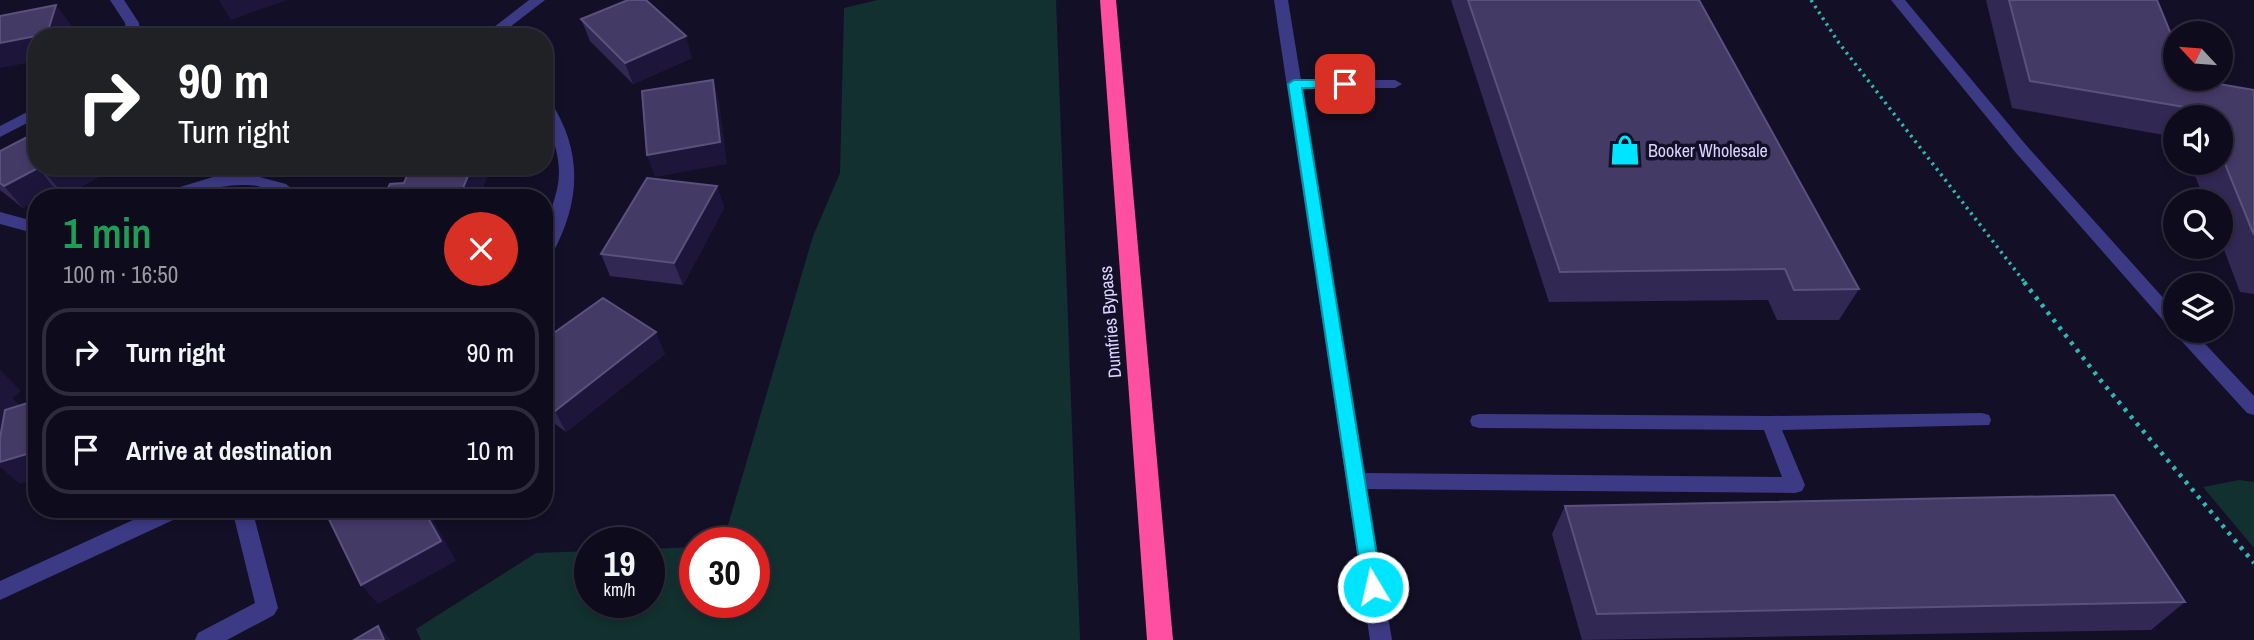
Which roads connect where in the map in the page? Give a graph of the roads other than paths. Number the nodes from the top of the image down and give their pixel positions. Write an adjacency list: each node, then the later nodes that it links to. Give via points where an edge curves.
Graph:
1 (117, 0): 6 (street)
2 (538, 0): 7 (street)
3 (1108, 0): 29 (highway, Dumfries Bypass)
4 (1281, 0): 8 (street)
5 (1898, 0): 18 (street, via 2021,149)
6 (133, 28)
7 (500, 28)
8 (1294, 84): 9 (street); 24 (street)
9 (1395, 85)
10 (553, 114): 17 (street, via 564,136 568,164 567,194)
11 (28, 117): 12 (street)
12 (0, 132)
13 (186, 189): 14 (street, via 224,180 253,180)
14 (283, 189)
15 (0, 218): 16 (street)
16 (28, 226)
17 (553, 235)
18 (2163, 308)
19 (2194, 343): 20 (street)
20 (2254, 408)
21 (1982, 420): 23 (street)
22 (1479, 421): 23 (street)
23 (1770, 423): 24 (street, via 1795,485)
24 (1356, 481): 30 (street)
25 (158, 518): 27 (street)
26 (244, 518): 28 (street, via 267,608)
27 (0, 591)
28 (206, 640)
29 (1160, 640)
30 (1381, 640)

